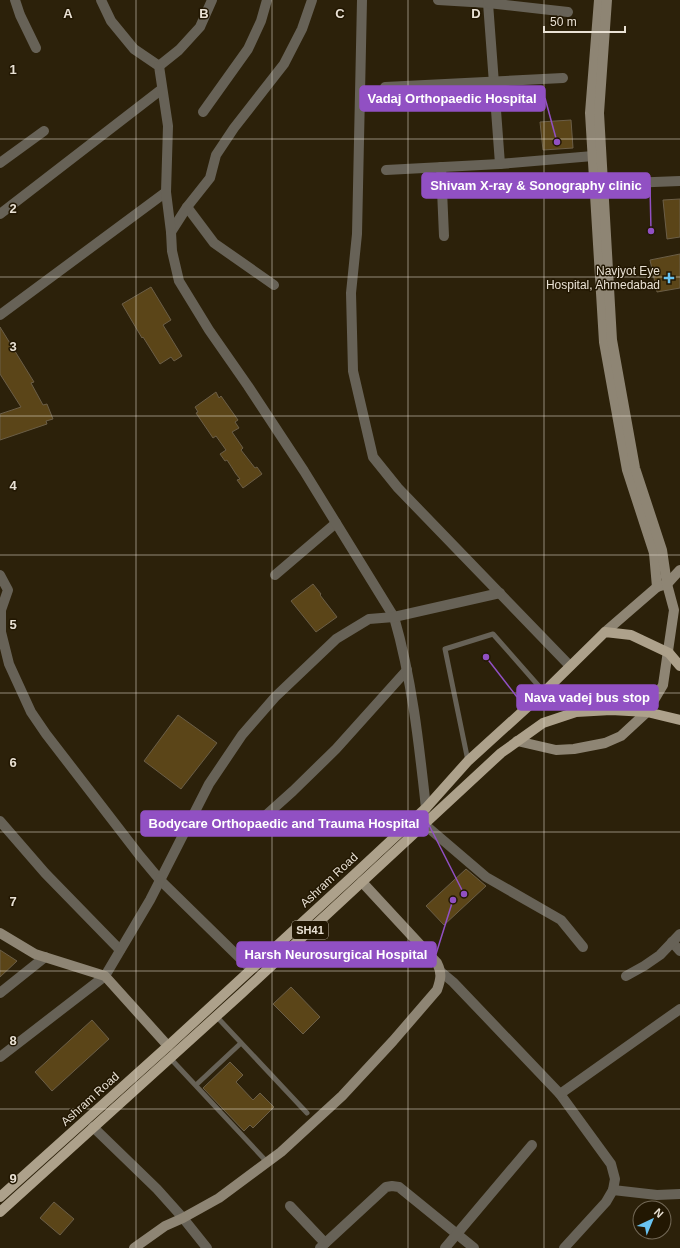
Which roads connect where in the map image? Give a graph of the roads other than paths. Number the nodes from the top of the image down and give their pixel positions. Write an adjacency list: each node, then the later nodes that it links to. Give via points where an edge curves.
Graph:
1 (16, 0): 12 (street, via 20,15)
2 (101, 0): 13 (street, via 111,21 134,49)
3 (212, 0): 13 (street, via 200,27 179,50)
4 (267, 0): 18 (street, via 248,49)
5 (312, 0): 28 (street, via 302,30 284,64 234,128 216,155 210,178)
6 (362, 0): 40 (street, via 357,234 351,293 353,371 365,428 373,457 394,483)
7 (438, 0): 10 (street)
8 (599, 0): 20 (main road, via 590,113)
9 (607, 0): 26 (main road, via 599,113)
10 (488, 3): 11 (street); 15 (street)
11 (568, 12)
12 (36, 48)
13 (159, 66): 17 (street)
14 (564, 78): 15 (street)
15 (494, 81): 16 (street); 22 (street)
16 (385, 87)
17 (162, 90): 27 (street, via 168,126); 29 (street)
18 (203, 112)
19 (44, 130): 21 (street)
20 (593, 156): 22 (street); 39 (main road, via 604,342 627,470 654,553)
21 (0, 163)
22 (500, 164): 23 (street)
23 (441, 167): 24 (street); 31 (street)
24 (386, 170)
25 (680, 181): 26 (street)
26 (603, 184): 38 (main road, via 612,340 635,468 662,550)
27 (166, 192): 30 (street); 33 (street)
28 (187, 207): 30 (street); 32 (street, via 214,243)
29 (0, 214)
30 (171, 232): 34 (street, via 172,251 179,281)
31 (444, 236)
32 (274, 285)
33 (0, 315)
34 (336, 523): 37 (street); 42 (street)
35 (680, 570): 38 (main road)
36 (0, 575): 57 (street, via 8,590 1,610 1,632 10,664 31,712)
37 (275, 575)
38 (667, 584): 39 (main road); 41 (main road)
39 (657, 587): 43 (main road)
40 (500, 593): 42 (street); 45 (street)
41 (677, 607): 44 (main road)
42 (394, 617): 47 (street); 57 (street, via 369,619 336,639 276,696 242,735 209,784)
43 (605, 632): 44 (main road, via 631,635); 45 (main road, Ashram Road)
44 (669, 654): 46 (main road); 49 (main road, via 663,685)
45 (570, 666): 48 (main road, Ashram Road)
46 (680, 666)
47 (407, 670): 53 (street, via 419,740); 54 (street, via 336,749)
48 (544, 692): 52 (main road, Ashram Road); 52 (lane, via 493,634 445,649)
49 (647, 712): 50 (main road, Ashram Road / SH41); 51 (main road, Ashram Road / SH41, via 576,712 543,723); 51 (main road, via 621,736 605,743 556,750)
50 (680, 720)
51 (518, 741): 56 (main road, Ashram Road / SH41, via 501,753)
52 (468, 761): 53 (main road, Ashram Road)
53 (426, 808): 66 (main road, Ashram Road)
54 (264, 817)
55 (0, 822): 63 (street, via 45,873)
56 (424, 824): 58 (main road, Ashram Road / SH41); 62 (street, via 486,877 561,920)
57 (160, 880): 63 (street); 66 (street)
58 (362, 882): 67 (main road, via 438,963); 72 (main road, Ashram Road / SH41)
59 (0, 933): 65 (main road)
60 (680, 934): 61 (street)
61 (672, 942): 64 (street); 69 (street, via 660,955)
62 (583, 947)
63 (120, 950): 68 (street)
64 (680, 951)
65 (46, 957): 68 (main road); 70 (street)
66 (251, 969): 74 (main road, Ashram Road)
67 (441, 972): 78 (street); 82 (main road, via 437,990 393,1041 342,1096)
68 (105, 976): 74 (main road); 75 (street)
69 (626, 976)
70 (0, 993)
71 (680, 1009): 78 (street)
72 (216, 1016): 73 (lane); 76 (main road, Ashram Road / SH41)
73 (241, 1043): 77 (lane); 79 (lane)
74 (168, 1046): 85 (main road, Ashram Road)
75 (0, 1057)
76 (170, 1058): 77 (lane); 80 (main road, Ashram Road / SH41)
77 (196, 1085): 82 (lane)
78 (560, 1094): 83 (street, via 611,1164 616,1179)
79 (307, 1113)
80 (94, 1127): 87 (main road, Ashram Road / SH41); 88 (street, via 158,1189)
81 (532, 1145): 89 (street)
82 (267, 1162): 88 (main road, via 219,1198)
83 (613, 1190): 84 (street, via 657,1195); 95 (street, via 606,1202)
84 (680, 1194)
85 (0, 1197)
86 (290, 1206): 90 (street)
87 (0, 1212)
88 (183, 1218): 91 (main road, via 165,1226); 92 (street)
89 (457, 1234): 90 (street, via 399,1187 392,1186 386,1188); 93 (street); 94 (street)
90 (322, 1246)
91 (134, 1248)
92 (207, 1248)
93 (445, 1248)
94 (474, 1248)
95 (564, 1248)

